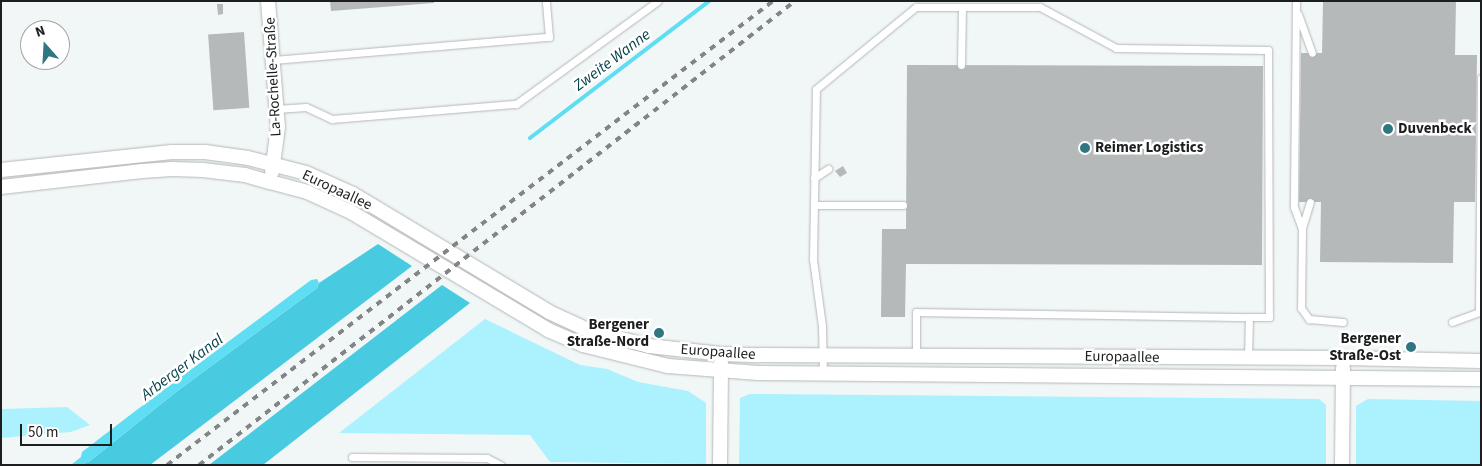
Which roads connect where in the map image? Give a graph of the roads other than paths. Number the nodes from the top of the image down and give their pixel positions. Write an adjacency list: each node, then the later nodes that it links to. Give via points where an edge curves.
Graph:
1 (268, 1): 7 (street, La-Rochelle-Straße)
2 (546, 1): 7 (lane, via 549,37)
3 (658, 1): 10 (lane, via 516,104 332,118 306,107)
4 (1296, 5): 6 (lane); 20 (lane, via 1294,207)
5 (962, 7): 8 (lane); 14 (lane, via 916,7 816,89); 21 (lane, via 1040,7 1116,48 1268,50 1269,316)
6 (1312, 53)
7 (273, 60): 10 (street, La-Rochelle-Straße)
8 (961, 65)
9 (1481, 78): 23 (lane, via 1479,312)
10 (276, 109): 11 (street, La-Rochelle-Straße, via 278,138)
11 (273, 165): 13 (street, Europaallee, via 222,155 172,152); 15 (street, La-Rochelle-Straße); 24 (street, Europaallee, via 306,173 353,194 527,301 590,331 649,346)
12 (828, 169): 14 (lane)
13 (1, 170)
14 (814, 178): 18 (lane)
15 (270, 182): 16 (street, Europaallee, via 245,175 172,169); 31 (street, Europaallee, via 307,192 351,212 517,312 583,345 668,366)
16 (1, 187)
17 (1310, 202): 20 (lane)
18 (814, 205): 19 (lane); 25 (lane, via 813,259)
19 (903, 205)
20 (1302, 229): 22 (lane, via 1301,308 1309,319)
21 (1249, 317): 27 (lane, via 916,312); 28 (lane)
22 (1343, 322)
23 (1452, 322)
24 (721, 354): 25 (street, Europaallee); 31 (street)
25 (824, 354): 26 (street, Europaallee); 32 (lane)
26 (858, 354): 27 (street, Europaallee); 33 (lane)
27 (916, 356): 28 (street, Europaallee)
28 (1248, 358): 29 (street, Europaallee)
29 (1343, 358): 30 (street, Europaallee); 34 (street)
30 (1481, 361)
31 (722, 372): 32 (street, Europaallee); 38 (street)
32 (823, 374): 33 (street, Europaallee)
33 (856, 374): 34 (street, Europaallee)
34 (1343, 376): 35 (street, Europaallee); 39 (street)
35 (1481, 379)
36 (352, 457): 37 (lane, via 487,458)
37 (501, 465)
38 (720, 465)
39 (1342, 465)

